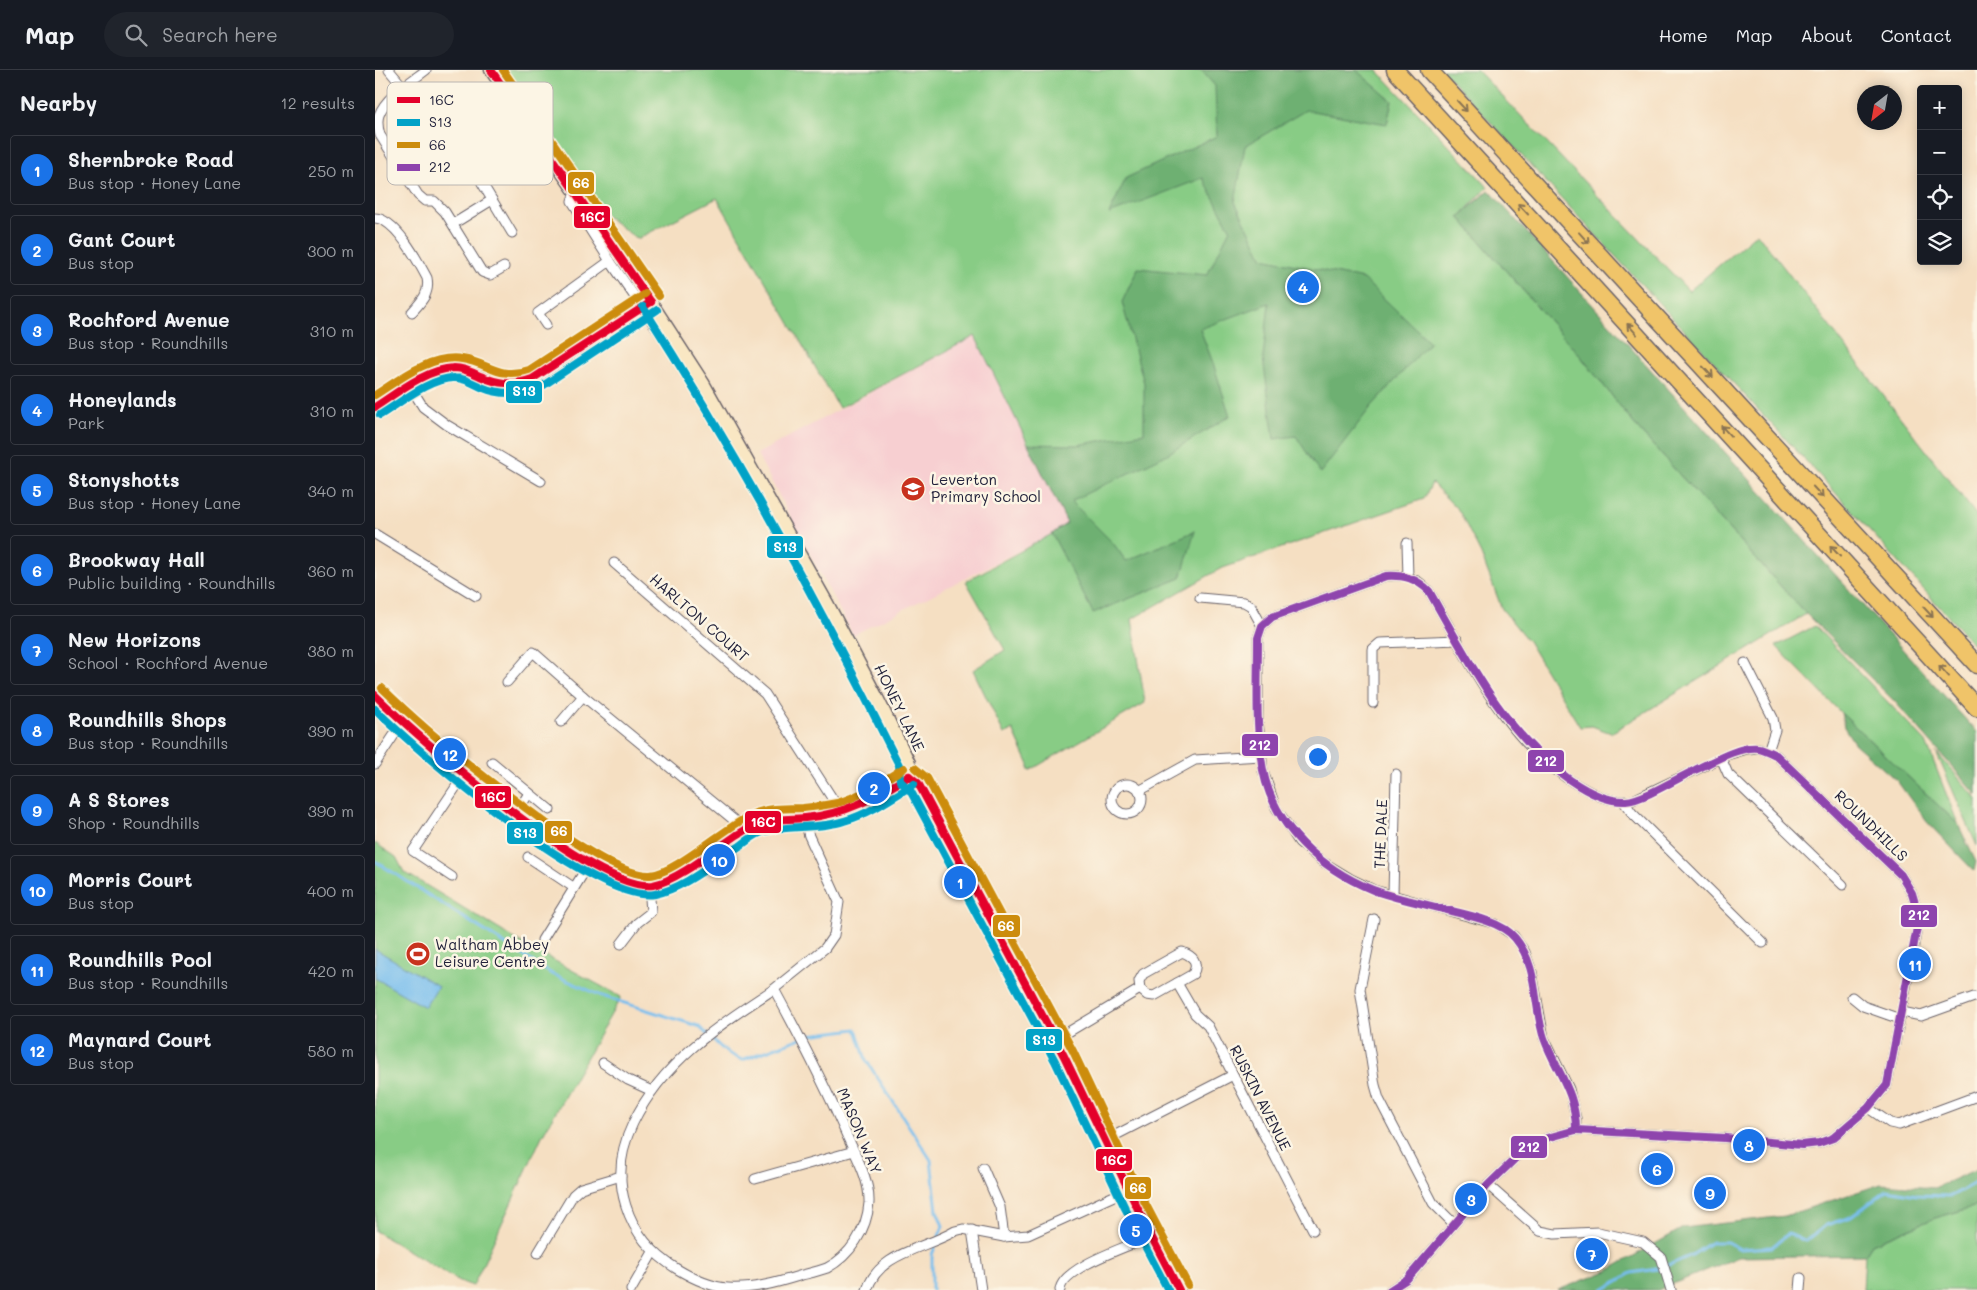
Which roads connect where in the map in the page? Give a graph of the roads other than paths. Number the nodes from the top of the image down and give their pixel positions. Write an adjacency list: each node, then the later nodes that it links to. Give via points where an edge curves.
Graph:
1 (389, 70): 6 (street)
2 (426, 70): 7 (street)
3 (491, 70): 8 (street, HONEY LANE)
4 (1395, 70): 41 (highway, one-way to 4)
5 (1429, 70): 36 (highway, one-way to 36)
6 (399, 82)
7 (411, 82)
8 (499, 82)
9 (387, 104): 10 (street, via 377,125)
10 (387, 146)
11 (553, 160): 14 (street, HONEY LANE)
12 (412, 185): 17 (street, via 418,195 434,201)
13 (483, 185): 15 (street)
14 (575, 192): 19 (street, HONEY LANE, via 572,201); 21 (street, HONEY LANE)
15 (492, 200): 17 (street); 18 (street)
16 (375, 218): 22 (street, via 397,230 427,278 429,285 425,297)
17 (453, 224): 20 (street, via 482,272 490,276)
18 (512, 233)
19 (610, 261): 21 (street, HONEY LANE); 23 (street, via 538,313)
20 (504, 267)
21 (647, 306): 24 (street, via 524,383 500,383 469,370 453,368 438,370); 51 (street, HONEY LANE, via 703,383 828,605 909,764)
22 (412, 312)
23 (546, 324)
24 (409, 386): 25 (street); 26 (street, via 423,408)
25 (375, 406)
26 (541, 481)
27 (375, 534): 31 (street)
28 (1407, 542): 30 (street)
29 (614, 563): 56 (street, HARLTON COURT, via 765,694)
30 (1408, 577): 33 (street, via 1386,576 1272,618); 34 (street, via 1419,580 1429,591)
31 (476, 596)
32 (1200, 598): 33 (street, via 1244,602 1251,606)
33 (1262, 626): 45 (street, via 1258,707)
34 (1458, 640): 40 (street, via 1380,643 1373,649); 54 (street, via 1490,696 1532,750 1566,778 1596,796)
35 (1745, 663): 44 (street, via 1773,718 1775,730)
36 (1977, 665)
37 (507, 682): 39 (street, via 533,652)
38 (375, 696): 43 (street)
39 (583, 696): 42 (street); 59 (street)
40 (1373, 703)
41 (1977, 708)
42 (561, 722)
43 (402, 723): 48 (street); 50 (street)
44 (1768, 750): 46 (street, via 1747,749); 76 (street, ROUNDHILLS, via 1886,858 1912,894 1919,917)
45 (1261, 756): 52 (street, via 1195,760); 66 (street, via 1277,808 1299,842 1351,879 1374,890)
46 (1721, 758): 54 (street); 64 (street, via 1728,774)
47 (492, 762): 53 (street)
48 (375, 764)
49 (1396, 774): 66 (street, THE DALE)
50 (464, 775): 57 (street); 62 (street, via 413,851)
51 (909, 776): 56 (street, via 879,796); 77 (street, HONEY LANE, via 918,783)
52 (1139, 791)
53 (529, 793): 55 (street); 57 (street)
54 (1624, 802): 69 (street)
55 (550, 810)
56 (841, 812): 58 (street)
57 (516, 814): 61 (street)
58 (804, 818): 59 (street, via 775,818); 72 (street, MASON WAY, via 839,902 834,935 825,948)
59 (746, 830): 63 (street, via 675,876)
60 (528, 857): 65 (street)
61 (589, 864): 63 (street, via 625,880); 65 (street)
62 (452, 877)
63 (649, 885): 70 (street, via 651,912 637,923)
64 (1843, 885)
65 (573, 887): 68 (street)
66 (1393, 894): 83 (street, via 1496,924 1514,936 1525,952 1532,972 1544,1038 1569,1089 1577,1118)
67 (1374, 919): 91 (street, via 1360,989 1375,1086 1433,1203)
68 (542, 940)
69 (1763, 943)
70 (621, 944)
71 (1177, 983): 73 (street, via 1154,996); 73 (street, via 1193,974 1197,967 1195,960 1182,952 1143,974); 79 (street, RUSKIN AVENUE, via 1195,1014 1208,1026)
72 (774, 988): 80 (street, MASON WAY, via 690,1048); 85 (street, MASON WAY, via 819,1072)
73 (1139, 989): 77 (street)
74 (1852, 997): 76 (street, via 1863,1006)
75 (1974, 997): 76 (street, via 1921,1016)
76 (1901, 1015): 82 (street, ROUNDHILLS, via 1887,1085)
77 (1055, 1040): 84 (street, HONEY LANE)
78 (603, 1063): 80 (street)
79 (1233, 1075): 84 (street); 93 (street, RUSKIN AVENUE)
80 (652, 1090): 87 (street, MASON WAY, via 624,1146)
81 (1977, 1096): 82 (street, via 1899,1125 1890,1123)
82 (1869, 1108): 83 (street, ROUNDHILLS, via 1833,1138 1802,1145)
83 (1576, 1130): 89 (street, ROUNDHILLS, via 1547,1138 1524,1150)
84 (1105, 1140): 90 (street, HONEY LANE)
85 (854, 1151): 88 (street); 96 (street, MASON WAY, via 868,1190 866,1220 846,1254 826,1268 758,1286 728,1288 690,1277)
86 (983, 1168): 94 (street, via 1001,1207)
87 (621, 1176): 96 (street, MASON WAY, via 627,1212 633,1226); 97 (street, via 581,1188 573,1195)
88 (755, 1179)
89 (1488, 1186): 91 (street, ROUNDHILLS); 105 (street, via 1540,1231 1555,1234 1598,1232 1643,1242 1661,1257)
90 (1127, 1190): 94 (street, via 1028,1235); 95 (street, HONEY LANE)
91 (1454, 1224): 104 (street, ROUNDHILLS, via 1407,1279)
92 (972, 1230): 94 (street); 100 (street, via 963,1229 949,1234 887,1262); 101 (street)
93 (1313, 1230)
94 (1004, 1237)
95 (1149, 1237): 102 (street, via 1104,1255 1068,1275 1060,1284); 103 (street, HONEY LANE)
96 (653, 1252): 99 (street)
97 (538, 1253)
98 (1801, 1278): 106 (street)
99 (631, 1290)
100 (867, 1290)
101 (981, 1290)
102 (1060, 1290)
103 (1179, 1290)
104 (1390, 1290)
105 (1671, 1290)
106 (1801, 1290)

